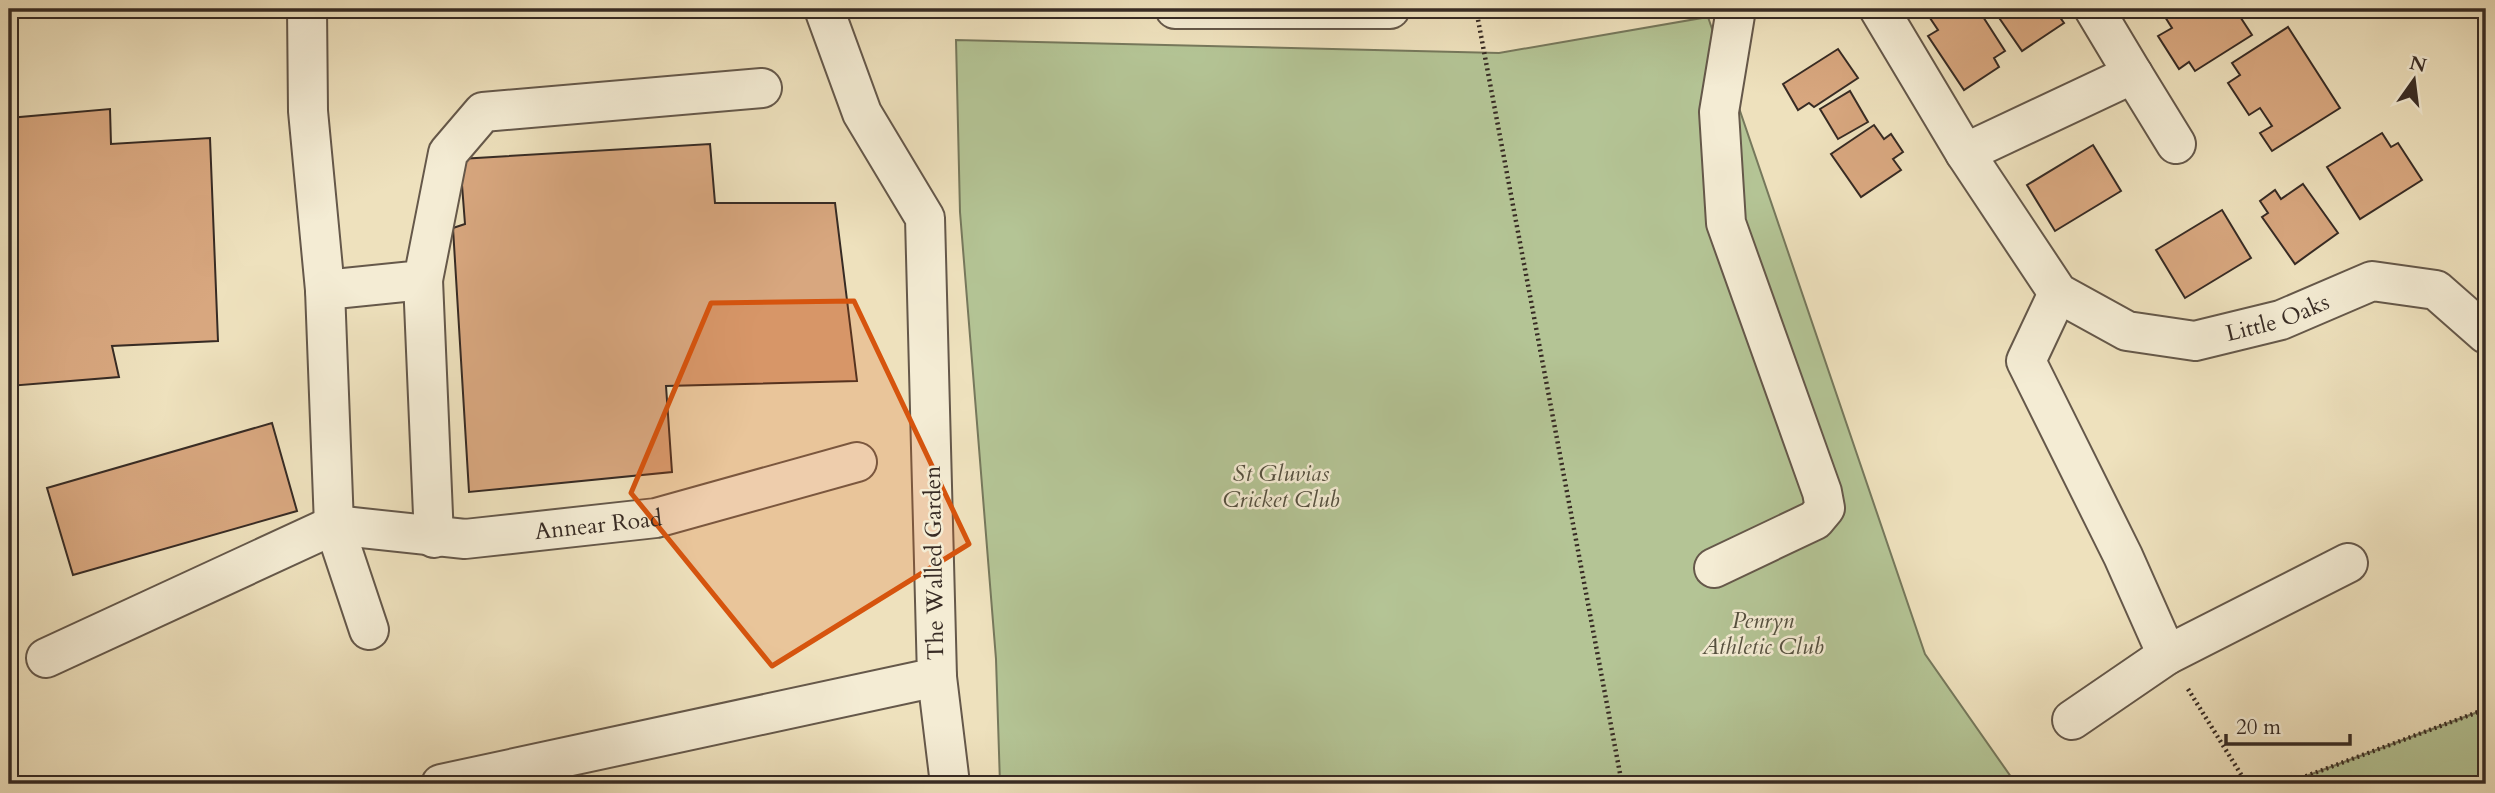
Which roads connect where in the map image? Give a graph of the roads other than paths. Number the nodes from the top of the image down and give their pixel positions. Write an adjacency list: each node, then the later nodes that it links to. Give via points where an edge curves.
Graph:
1 (307, 9): 13 (street, via 308,111)
2 (824, 9): 24 (street, The Walled Garden, via 862,113 925,218)
3 (1175, 9): 4 (street)
4 (1390, 9)
5 (1735, 9): 20 (street, via 1719,112 1726,223 1825,508 1815,520)
6 (1879, 9): 11 (street, Little Oaks)
7 (2094, 9): 8 (street)
8 (2133, 74): 10 (street); 11 (street)
9 (762, 88): 12 (street, via 483,113 448,153)
10 (2176, 144)
11 (1965, 153): 14 (street, Little Oaks)
12 (423, 280): 13 (street); 18 (street)
13 (325, 290): 17 (street)
14 (2058, 293): 15 (street, Little Oaks, via 2127,331 2195,341 2281,320 2372,281 2436,290); 22 (street, via 2026,361)
15 (2486, 334)
16 (857, 462): 18 (street, Annear Road, via 656,518 465,540)
17 (334, 525): 18 (street, Annear Road); 21 (street); 23 (street)
18 (435, 538)
19 (2348, 563): 22 (street)
20 (1714, 568)
21 (369, 630)
22 (2167, 656): 25 (street)
23 (46, 658)
24 (937, 677): 26 (street, The Walled Garden); 27 (street)
25 (2072, 720)
26 (441, 784)
27 (950, 784)

